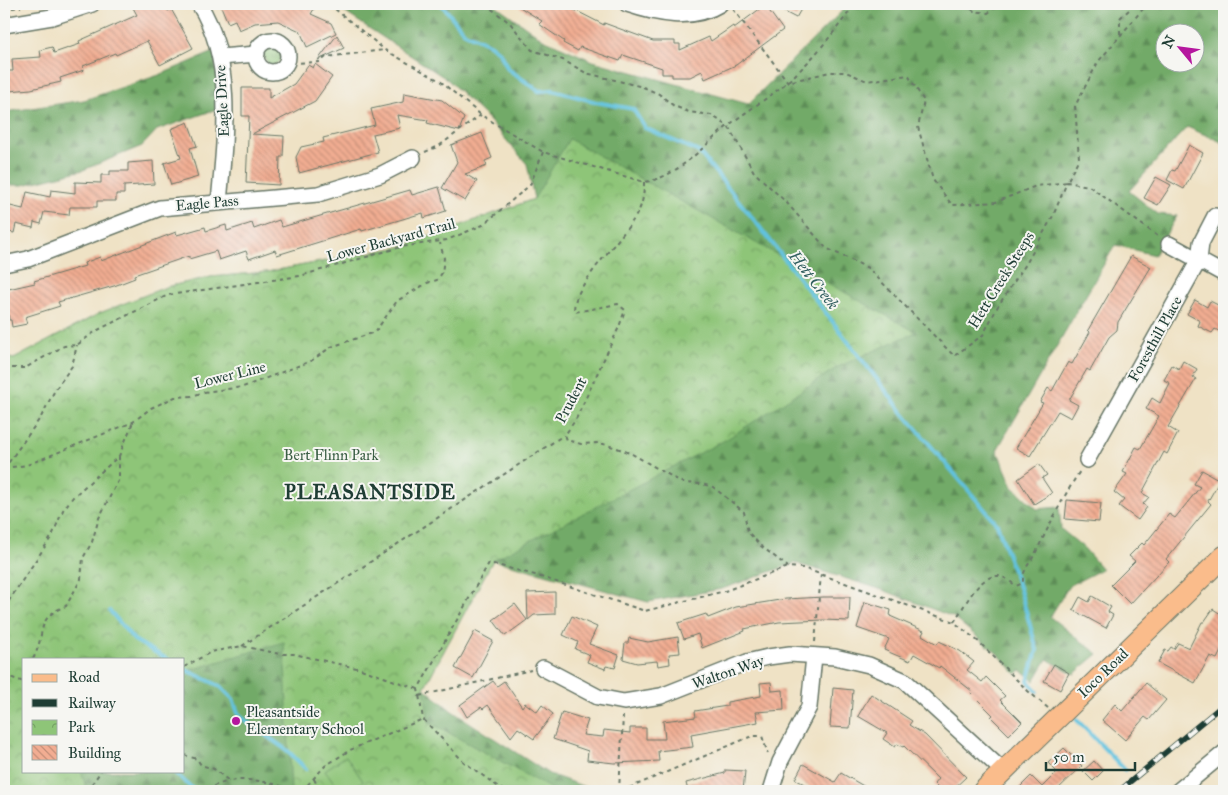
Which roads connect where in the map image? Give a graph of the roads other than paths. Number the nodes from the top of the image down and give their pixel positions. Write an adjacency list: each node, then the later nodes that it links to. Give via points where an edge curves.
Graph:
1 (92, 4): 5 (street, via 52,18)
2 (199, 4): 7 (street, Eagle Drive, via 213,31)
3 (627, 4): 4 (street, via 676,15)
4 (726, 6)
5 (4, 25)
6 (257, 54): 7 (street)
7 (220, 57): 9 (street, Eagle Drive, via 225,137)
8 (413, 158): 9 (street, Eagle Pass, via 380,175 318,194)
9 (219, 202): 13 (street, Eagle Pass, via 160,208 28,259)
10 (1215, 216): 12 (street, Foresthill Place, via 1201,243)
11 (1169, 244): 12 (street)
12 (1199, 260): 14 (street); 15 (street, Foresthill Place)
13 (4, 264)
14 (1224, 274)
15 (1087, 460)
16 (1224, 556): 20 (main road, Ioco Road)
17 (814, 656): 18 (street, Walton Way, via 790,654 747,662 661,696 624,702 598,697); 20 (street, Walton Way, via 869,665 905,681); 21 (street, via 809,707 780,762)
18 (543, 668)
19 (1224, 753): 23 (street)
20 (1003, 772): 22 (main road, Ioco Road)
21 (771, 791)
22 (983, 791)
23 (1178, 791)

